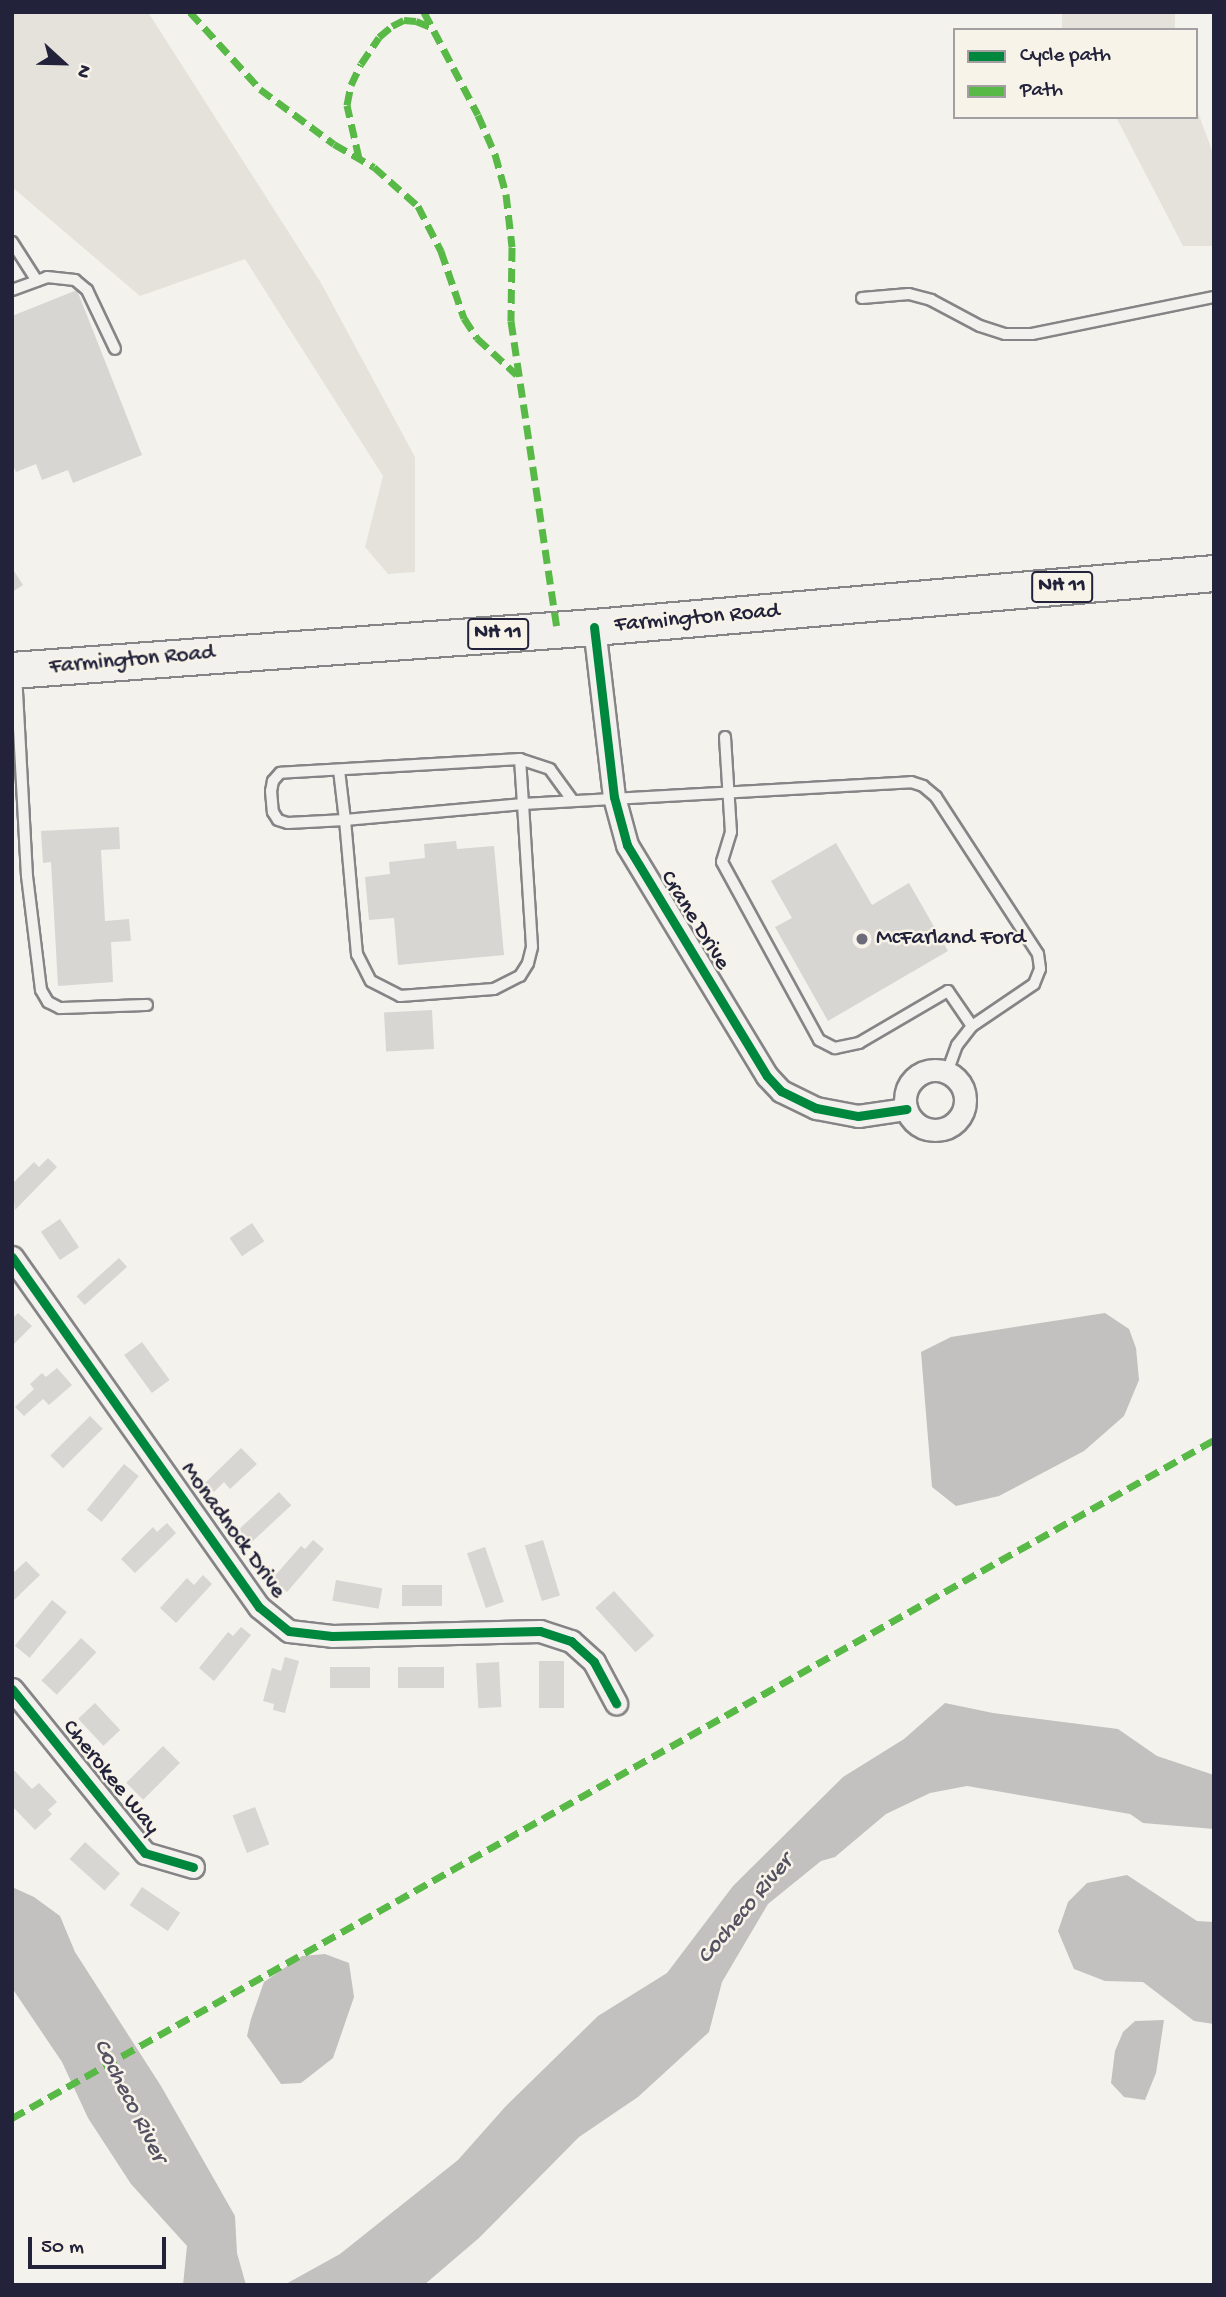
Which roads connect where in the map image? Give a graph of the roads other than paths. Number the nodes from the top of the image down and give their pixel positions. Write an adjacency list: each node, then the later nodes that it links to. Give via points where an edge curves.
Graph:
1 (12, 242): 2 (lane)
2 (37, 281): 3 (lane); 6 (lane, via 62,276 87,290)
3 (12, 290)
4 (1214, 297): 5 (lane, via 1032,334 1005,334 980,326 909,293)
5 (862, 298)
6 (115, 349)
7 (1214, 573): 8 (highway, Farmington Road / NH 11)
8 (594, 627): 9 (highway, Farmington Road / NH 11); 14 (street, Crane Drive)
9 (14, 670): 18 (lane, via 27,876 41,990 48,1002 60,1008)
10 (725, 737): 13 (lane)
11 (520, 760): 12 (lane); 15 (lane, via 550,769); 16 (lane)
12 (339, 770): 17 (lane); 17 (lane, via 280,773 271,791 273,812 288,823)
13 (729, 791): 14 (lane); 19 (lane, via 731,832 722,862 819,1040 835,1048 859,1043 948,991); 19 (lane, via 911,782 936,797 1038,954 1040,969 1034,984)
14 (614, 797): 15 (lane); 21 (street, Crane Drive, via 619,823 638,866 767,1076 796,1100 826,1111 858,1116)
15 (573, 801): 16 (lane)
16 (523, 804): 17 (lane); 17 (lane, via 532,947 520,976 494,989 400,996 371,981 356,954)
17 (345, 820)
18 (147, 1005)
19 (972, 1026): 20 (lane, via 957,1045)
20 (947, 1072): 21 (street, via 926,1070 917,1075 906,1090); 21 (street, via 960,1081 966,1099 954,1124 926,1129)
21 (906, 1109)
22 (12, 1257): 24 (street, Monadnock Drive, via 259,1607 289,1631 332,1636 540,1631 571,1641 594,1662)
23 (12, 1689): 25 (street, Cherokee Way, via 145,1853)
24 (616, 1703)
25 (193, 1867)

